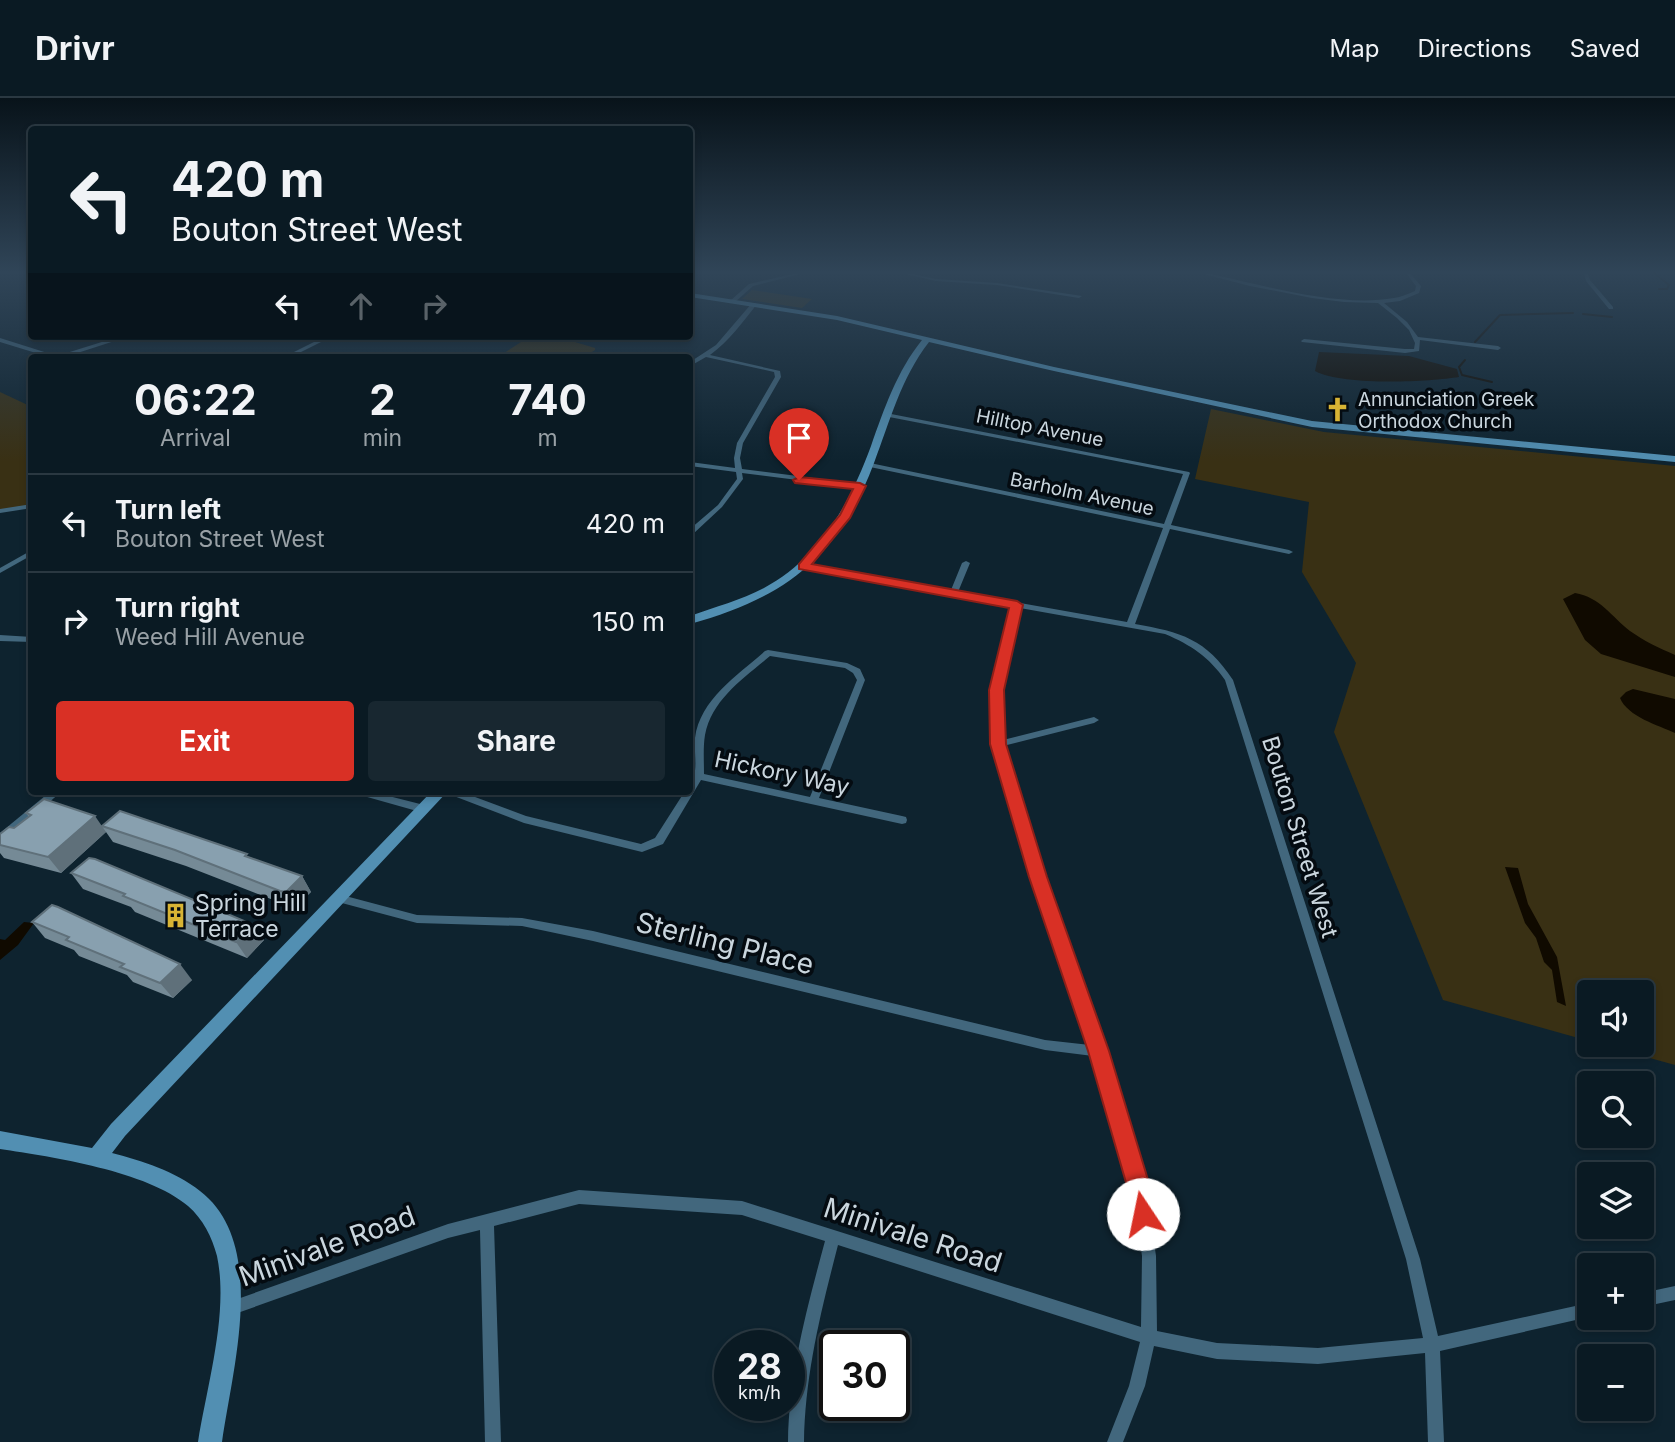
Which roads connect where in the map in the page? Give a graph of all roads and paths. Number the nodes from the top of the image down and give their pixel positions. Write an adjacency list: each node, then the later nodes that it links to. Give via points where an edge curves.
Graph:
1 (729, 336): 13 (street)
2 (906, 336): 7 (main road)
3 (1417, 338): 8 (street, via 1419,347 1413,351); 9 (street)
4 (0, 340): 10 (street)
5 (114, 340): 11 (street)
6 (322, 340): 12 (street)
7 (926, 341): 15 (main road); 16 (main road, via 1312,424)
8 (1304, 341)
9 (1498, 348)
10 (47, 354)
11 (67, 354)
12 (293, 354)
13 (707, 356): 14 (street); 19 (street, via 777,371 778,377 740,443)
14 (693, 363)
15 (887, 415): 18 (main road); 23 (street, Hilltop Avenue, via 1187,473)
16 (1675, 459)
17 (693, 464): 19 (street)
18 (870, 465): 20 (main road); 23 (street, Barholm Avenue)
19 (740, 470): 20 (street); 24 (street, via 740,479 720,506)
20 (860, 486): 28 (main road, via 846,516)
21 (28, 507): 22 (street)
22 (0, 511)
23 (1165, 528): 25 (street, Barholm Avenue); 33 (street)
24 (693, 529)
25 (1289, 552)
26 (28, 554): 29 (street)
27 (966, 563): 30 (street)
28 (803, 566): 30 (street, Bouton Street West); 32 (main road, via 749,599)
29 (0, 571)
30 (953, 594): 31 (street, Bouton Street West)
31 (1017, 605): 33 (street, Bouton Street West); 37 (street, via 996,690)
32 (693, 619)
33 (1130, 625): 60 (street, Bouton Street West, via 1192,642 1215,658 1230,680 1413,1259)
34 (0, 638): 35 (street)
35 (28, 640)
36 (1094, 720): 37 (street)
37 (998, 744): 50 (street)
38 (699, 776): 39 (street, Hickory Way); 45 (street, Hickory Way); 45 (street, via 706,714 722,693 768,653 847,666 858,671 861,680)
39 (693, 786)
40 (52, 795): 48 (street)
41 (371, 795): 46 (street)
42 (437, 795): 46 (main road)
43 (460, 795): 44 (street, Hickory Way, via 524,819 642,848 660,841)
44 (688, 795)
45 (814, 799): 47 (street, Hickory Way)
46 (424, 809): 49 (main road)
47 (902, 820)
48 (0, 839)
49 (338, 898): 50 (street, Sterling Place, via 417,919 522,922 582,933 1032,1042); 52 (main road)
50 (1098, 1051): 59 (street, via 1140,1193 1149,1256)
51 (0, 1140): 52 (main road)
52 (96, 1158): 57 (main road, via 176,1184 206,1210 226,1252)
53 (487, 1220): 54 (street, Minivale Road, via 579,1198 660,1201 742,1208); 57 (street, Minivale Road); 62 (street)
54 (833, 1237): 59 (street, Minivale Road); 63 (street, via 803,1360)
55 (1675, 1293): 56 (street)
56 (1654, 1297)
57 (229, 1309): 61 (main road)
58 (1577, 1313): 60 (street, Minivale Road)
59 (1149, 1337): 60 (street, Minivale Road, via 1217,1351 1318,1356); 64 (street, via 1138,1386)
60 (1432, 1345): 65 (street, Bouton Street West)
61 (210, 1442)
62 (493, 1442)
63 (796, 1442)
64 (1115, 1442)
65 (1436, 1442)

